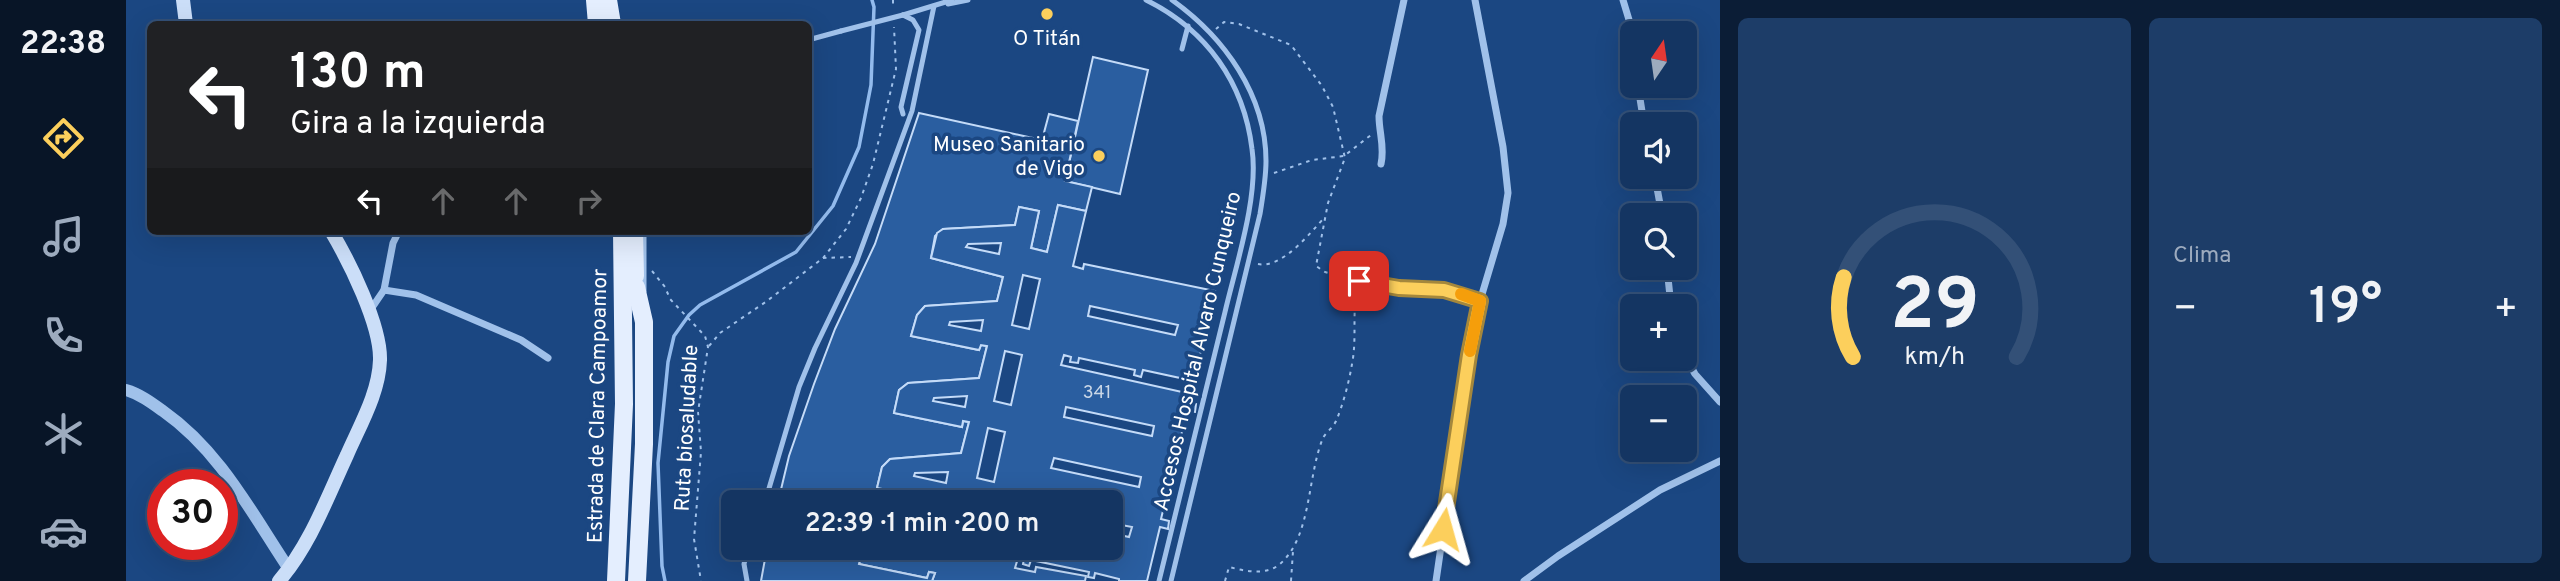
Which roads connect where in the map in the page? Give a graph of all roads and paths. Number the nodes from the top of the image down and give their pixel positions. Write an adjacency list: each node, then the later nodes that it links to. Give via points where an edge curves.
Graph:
1 (183, 0): 15 (main road)
2 (595, 0): 16 (main road)
3 (608, 0): 17 (main road)
4 (892, 0): 13 (path)
5 (952, 0): 12 (lane)
6 (968, 0): 12 (lane)
7 (1146, 0): 19 (lane, Accesos Hospital Alvaro Cunqueiro)
8 (1172, 0): 21 (lane, Accesos Hospital Alvaro Cunqueiro)
9 (1404, 0): 25 (street)
10 (1475, 0): 42 (street, via 1508,193)
11 (1623, 0): 18 (street)
12 (934, 6): 14 (lane); 36 (lane, via 912,111)
13 (893, 14)
14 (903, 15): 22 (lane, bridge); 24 (lane, via 919,30)
15 (186, 21)
16 (597, 21)
17 (612, 21)
18 (1629, 21)
19 (1188, 26): 23 (lane); 60 (lane, Accesos Hospital Alvaro Cunqueiro, via 1221,62 1241,101 1253,152 1253,179 1238,260)
20 (894, 28): 35 (path, via 896,69 873,164 846,229)
21 (1211, 33): 26 (path, via 1224,22 1239,24 1291,45 1333,107); 28 (lane, Accesos Hospital Alvaro Cunqueiro, via 1253,96 1264,138)
22 (812, 39)
23 (1182, 48)
24 (903, 114)
25 (1379, 130): 26 (path); 27 (street, via 1384,150)
26 (1344, 156): 28 (path); 29 (path)
27 (1381, 164)
28 (1265, 174): 37 (lane, Accesos Hospital Alvaro Cunqueiro)
29 (1325, 216): 37 (path, via 1279,261 1265,266); 39 (path, via 1316,265)
30 (333, 235): 43 (main road)
31 (397, 235): 41 (street)
32 (622, 235): 57 (main road, Estrada de Clara Campoamor, via 624,404)
33 (634, 235): 40 (main road, Estrada de Clara Campoamor)
34 (644, 235): 38 (lane)
35 (823, 258): 36 (path); 45 (path, via 720,333)
36 (858, 258): 51 (lane, via 799,387)
37 (1248, 263): 61 (lane, Accesos Hospital Alvaro Cunqueiro)
38 (644, 268): 44 (lane); 45 (path, Ruta biosaludable, via 653,271 670,299 705,336)
39 (1359, 281): 42 (street, via 1444,290); 52 (path, via 1353,363 1336,423 1324,435)
40 (636, 287): 44 (main road, Estrada de Clara Campoamor); 55 (main road, Estrada de Clara Campoamor)
41 (384, 290): 43 (street); 46 (street, via 416,295 521,341)
42 (1480, 301): 64 (street)
43 (369, 313): 54 (main road, via 380,359 370,404 319,517)
44 (644, 322): 55 (main road, Estrada de Clara Campoamor, via 644,444)
45 (708, 347): 58 (path, Ruta biosaludable, via 698,412 701,452 694,538)
46 (548, 358)
47 (1693, 371): 49 (street)
48 (126, 390): 54 (street, via 175,419 213,455)
49 (1720, 402)
50 (1720, 461): 65 (street, via 1660,490)
51 (769, 490)
52 (1293, 551): 62 (path, via 1278,566 1256,572 1228,566); 63 (path)
53 (745, 560): 59 (lane)
54 (289, 569): 56 (main road)
55 (635, 580)
56 (279, 581)
57 (616, 581)
58 (701, 581)
59 (747, 581)
60 (1160, 581)
61 (1171, 581)
62 (1225, 581)
63 (1291, 581)
64 (1436, 581)
65 (1524, 581)

